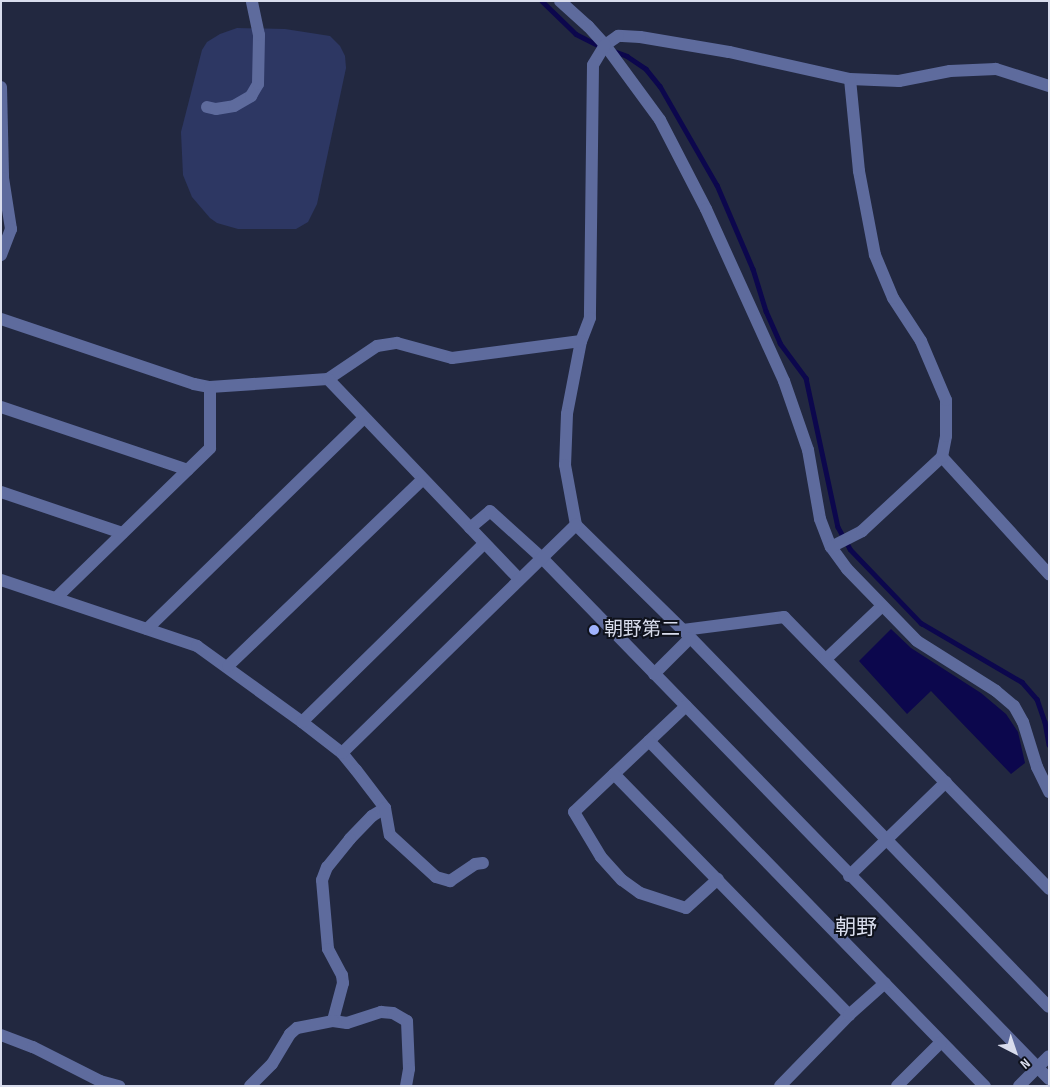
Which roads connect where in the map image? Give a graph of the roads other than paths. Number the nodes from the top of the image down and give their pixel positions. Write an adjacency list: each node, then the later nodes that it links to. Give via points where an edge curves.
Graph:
1 (252, 1): 7 (street, via 259,35 258,84 251,96 234,106)
2 (560, 1): 3 (street)
3 (605, 45): 4 (street, via 618,36 640,37 729,52); 10 (street, via 593,65 590,318); 23 (street, via 660,120 756,317 784,381 808,450 820,519)
4 (850, 79): 5 (street, via 899,82 950,71 996,69); 15 (street, via 859,172 876,254 893,298 921,341 946,400 946,436)
5 (1049, 86)
6 (1, 87): 8 (street, via 3,178 11,229)
7 (206, 107)
8 (1, 255)
9 (1, 318): 12 (street)
10 (581, 341): 11 (street, via 452,358 397,343 377,346); 19 (street, via 567,414 565,466)
11 (328, 379): 12 (street); 14 (street)
12 (210, 387): 16 (street, via 210,448)
13 (1, 407): 16 (street)
14 (364, 418): 17 (street); 30 (street)
15 (942, 457): 23 (street, via 862,531); 25 (street)
16 (188, 470): 21 (street)
17 (423, 478): 20 (street); 33 (street)
18 (1, 492): 21 (street)
19 (576, 525): 24 (street); 31 (street)
20 (470, 528): 22 (street); 24 (street, via 490,511)
21 (122, 533): 28 (street)
22 (484, 544): 26 (street); 36 (street)
23 (831, 547): 29 (street)
24 (542, 558): 26 (street); 34 (street)
25 (1049, 574)
26 (519, 579): 38 (street)
27 (1, 580): 28 (street)
28 (56, 598): 30 (street)
29 (882, 606): 32 (street); 41 (street, via 917,641 1014,706)
30 (147, 629): 33 (street, via 197,646)
31 (687, 634): 32 (street, via 784,617); 34 (street); 43 (street)
32 (826, 660): 40 (street)
33 (228, 666): 36 (street)
34 (654, 674): 35 (street)
35 (686, 706): 37 (street); 45 (street)
36 (302, 722): 38 (street)
37 (649, 742): 39 (street); 48 (street)
38 (342, 753): 42 (street)
39 (614, 774): 46 (street); 46 (street, via 574,812 601,857 622,880 640,893 686,908)
40 (946, 782): 43 (street); 47 (street)
41 (1049, 792)
42 (385, 808): 44 (street, via 390,834 436,877 450,881 475,864); 51 (street, via 372,816 350,839 327,867 322,880 328,949 343,983)
43 (887, 839): 45 (street); 49 (street)
44 (483, 863)
45 (849, 876): 55 (street)
46 (718, 880): 50 (street)
47 (1049, 889)
48 (884, 983): 50 (street); 53 (street)
49 (1049, 1007)
50 (849, 1015): 60 (street)
51 (333, 1021): 58 (street, via 297,1028 272,1064); 59 (street, via 347,1023 382,1012 393,1013 407,1021 409,1069)
52 (1, 1035): 57 (street, via 33,1047 100,1081)
53 (941, 1042): 61 (street); 62 (street)
54 (1049, 1056): 55 (street)
55 (1037, 1067): 56 (street); 63 (street)
56 (1049, 1080)
57 (119, 1086)
58 (250, 1086)
59 (406, 1086)
60 (780, 1086)
61 (897, 1086)
62 (985, 1086)
63 (1019, 1086)

